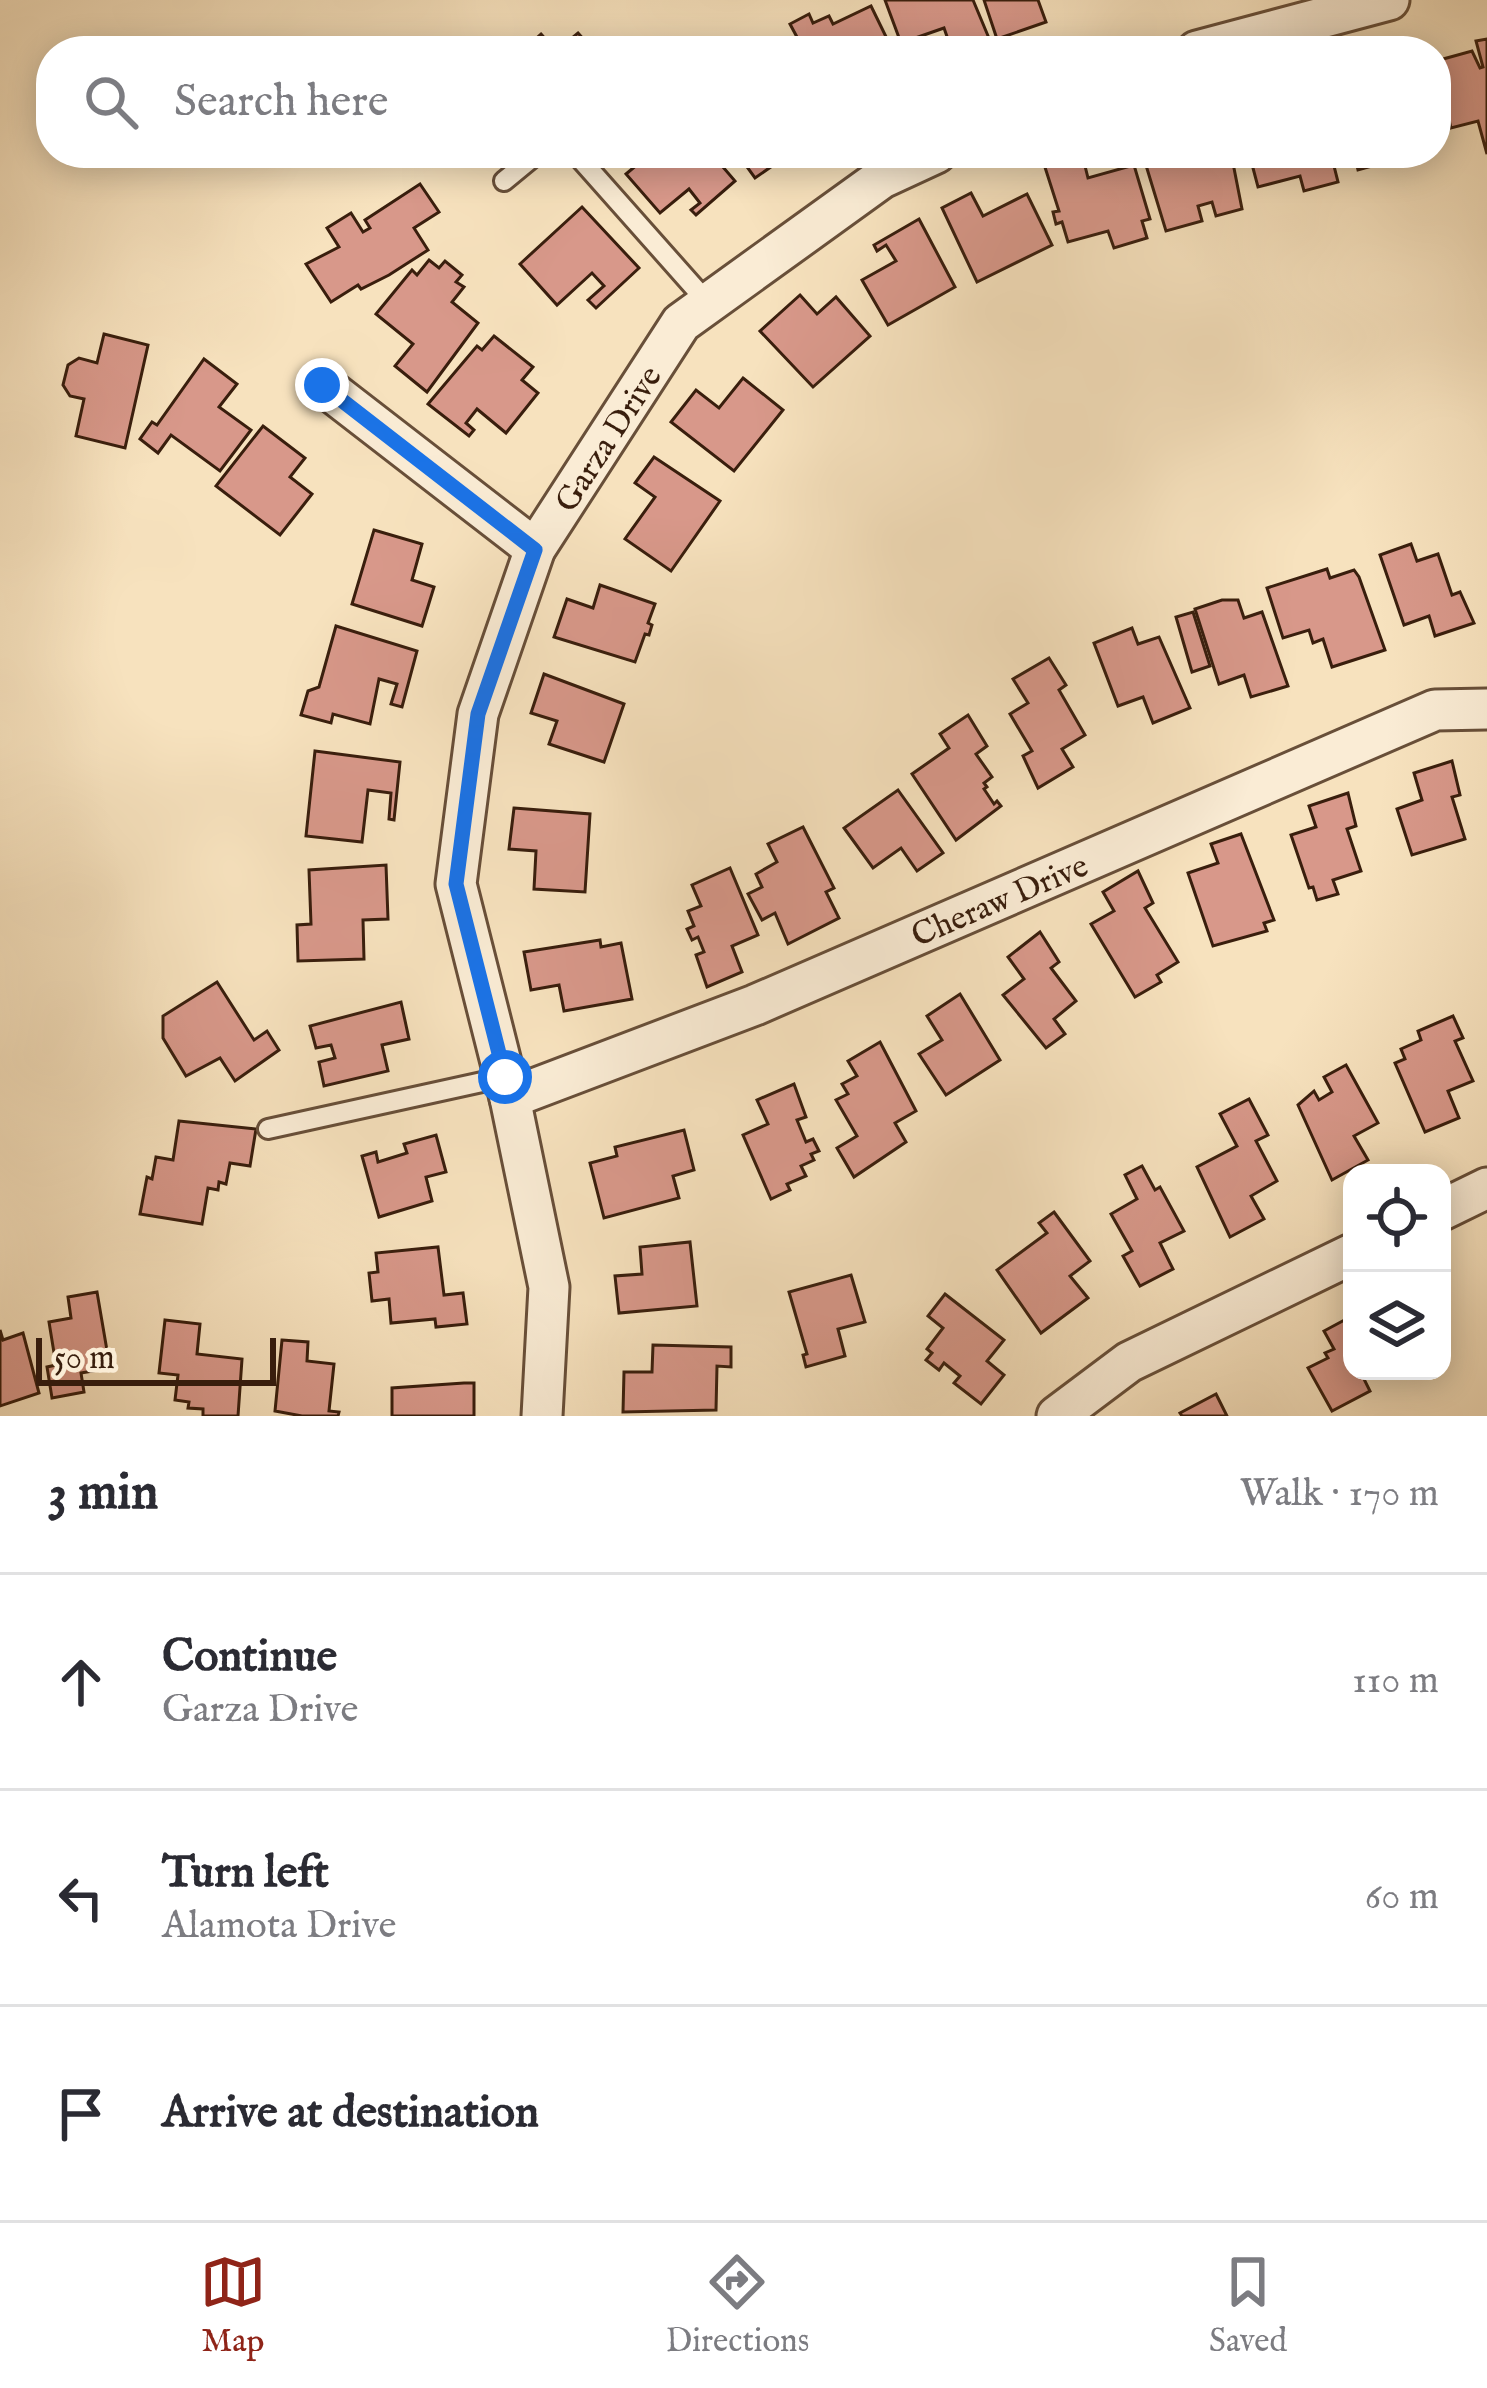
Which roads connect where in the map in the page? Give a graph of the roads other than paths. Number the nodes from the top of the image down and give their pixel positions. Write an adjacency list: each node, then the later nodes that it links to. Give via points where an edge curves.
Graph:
1 (1389, 0): 2 (street)
2 (1253, 36)
3 (520, 168): 6 (lane)
4 (588, 168): 7 (lane)
5 (904, 168): 7 (street, Garza Drive)
6 (504, 181)
7 (708, 303): 9 (street, Garza Drive, via 681,322)
8 (322, 385): 9 (street)
9 (535, 550): 11 (street, Garza Drive, via 478,714 456,884)
10 (1487, 709): 11 (street, Cheraw Drive, via 1435,710 755,1005)
11 (507, 1087): 12 (lane); 16 (street, Garza Drive, via 549,1287)
12 (268, 1129)
13 (1487, 1188): 14 (street)
14 (1451, 1206)
15 (1343, 1258): 17 (street, via 1129,1362)
16 (542, 1416)
17 (1057, 1416)

